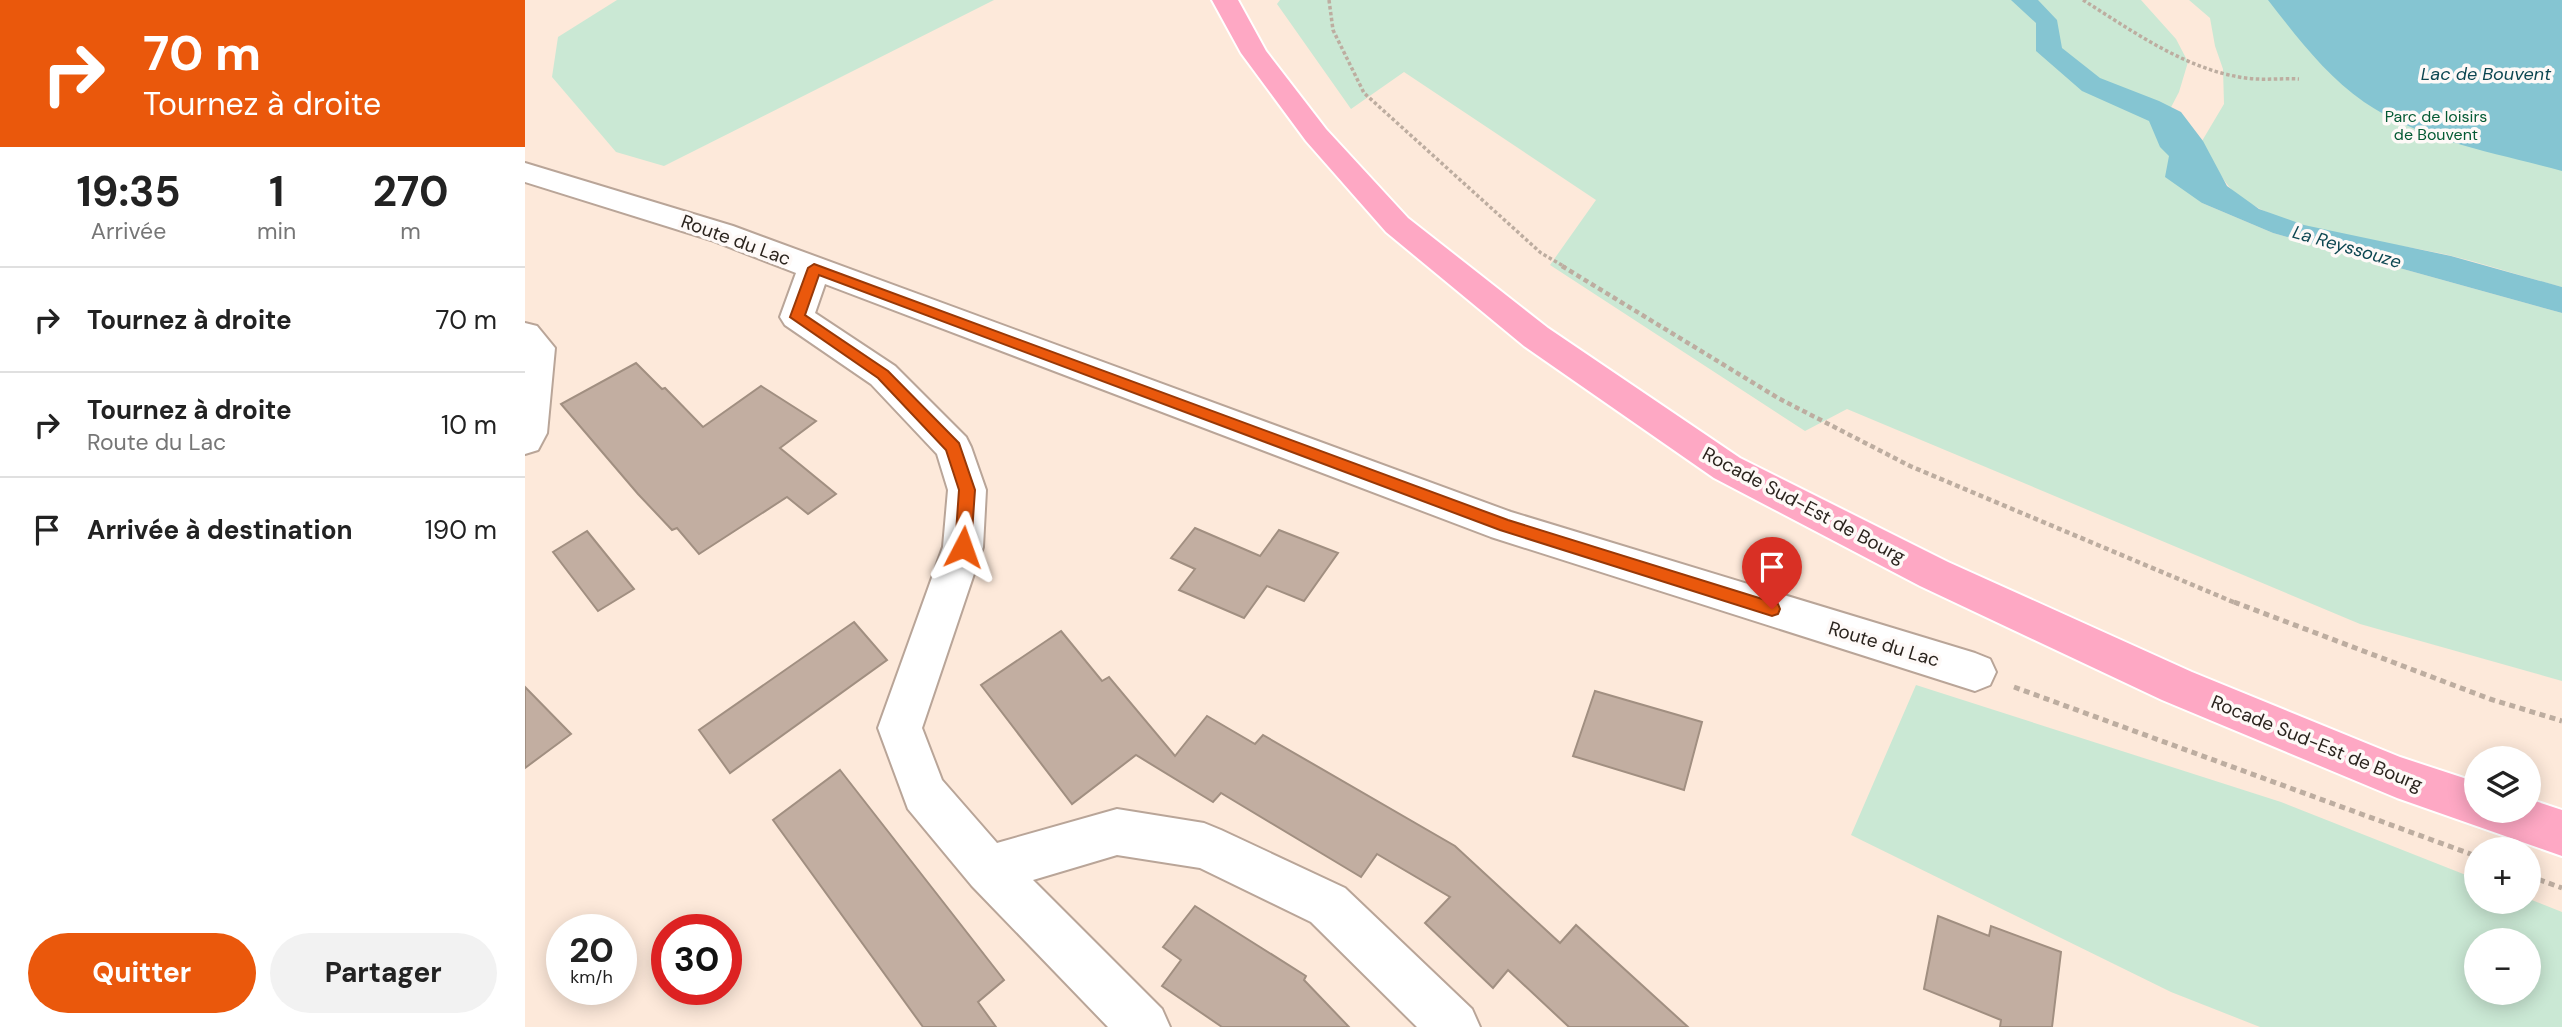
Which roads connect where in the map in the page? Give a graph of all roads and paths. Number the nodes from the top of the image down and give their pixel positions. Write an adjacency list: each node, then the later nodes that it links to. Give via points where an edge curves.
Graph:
1 (1225, 0): 11 (main road, Rocade Sud-Est de Bourg, via 1254,54 1300,115 1397,225 1536,337 1727,468 1934,574 2177,686)
2 (1329, 0): 10 (path, via 1333,30 1364,93 1541,253 1779,398 1910,466 2258,612 2490,699)
3 (2083, 0): 4 (path, via 2187,62 2236,77)
4 (2299, 79)
5 (525, 172): 6 (street, Route du Lac, via 722,233)
6 (814, 268): 9 (street, Route du Lac, via 1505,526); 15 (street, via 797,317 883,374 953,447 967,490 963,547 900,728 924,794)
7 (525, 335): 8 (street, via 538,348)
8 (525, 440)
9 (1975, 672): 14 (path)
10 (2562, 721)
11 (2464, 800)
12 (2533, 823): 13 (main road)
13 (2562, 833)
14 (2464, 852)
15 (989, 869): 18 (street); 19 (street, via 1117,832 1204,846 1328,905)
16 (2541, 880): 17 (path)
17 (2562, 888)
18 (1144, 1027)
19 (1454, 1027)

